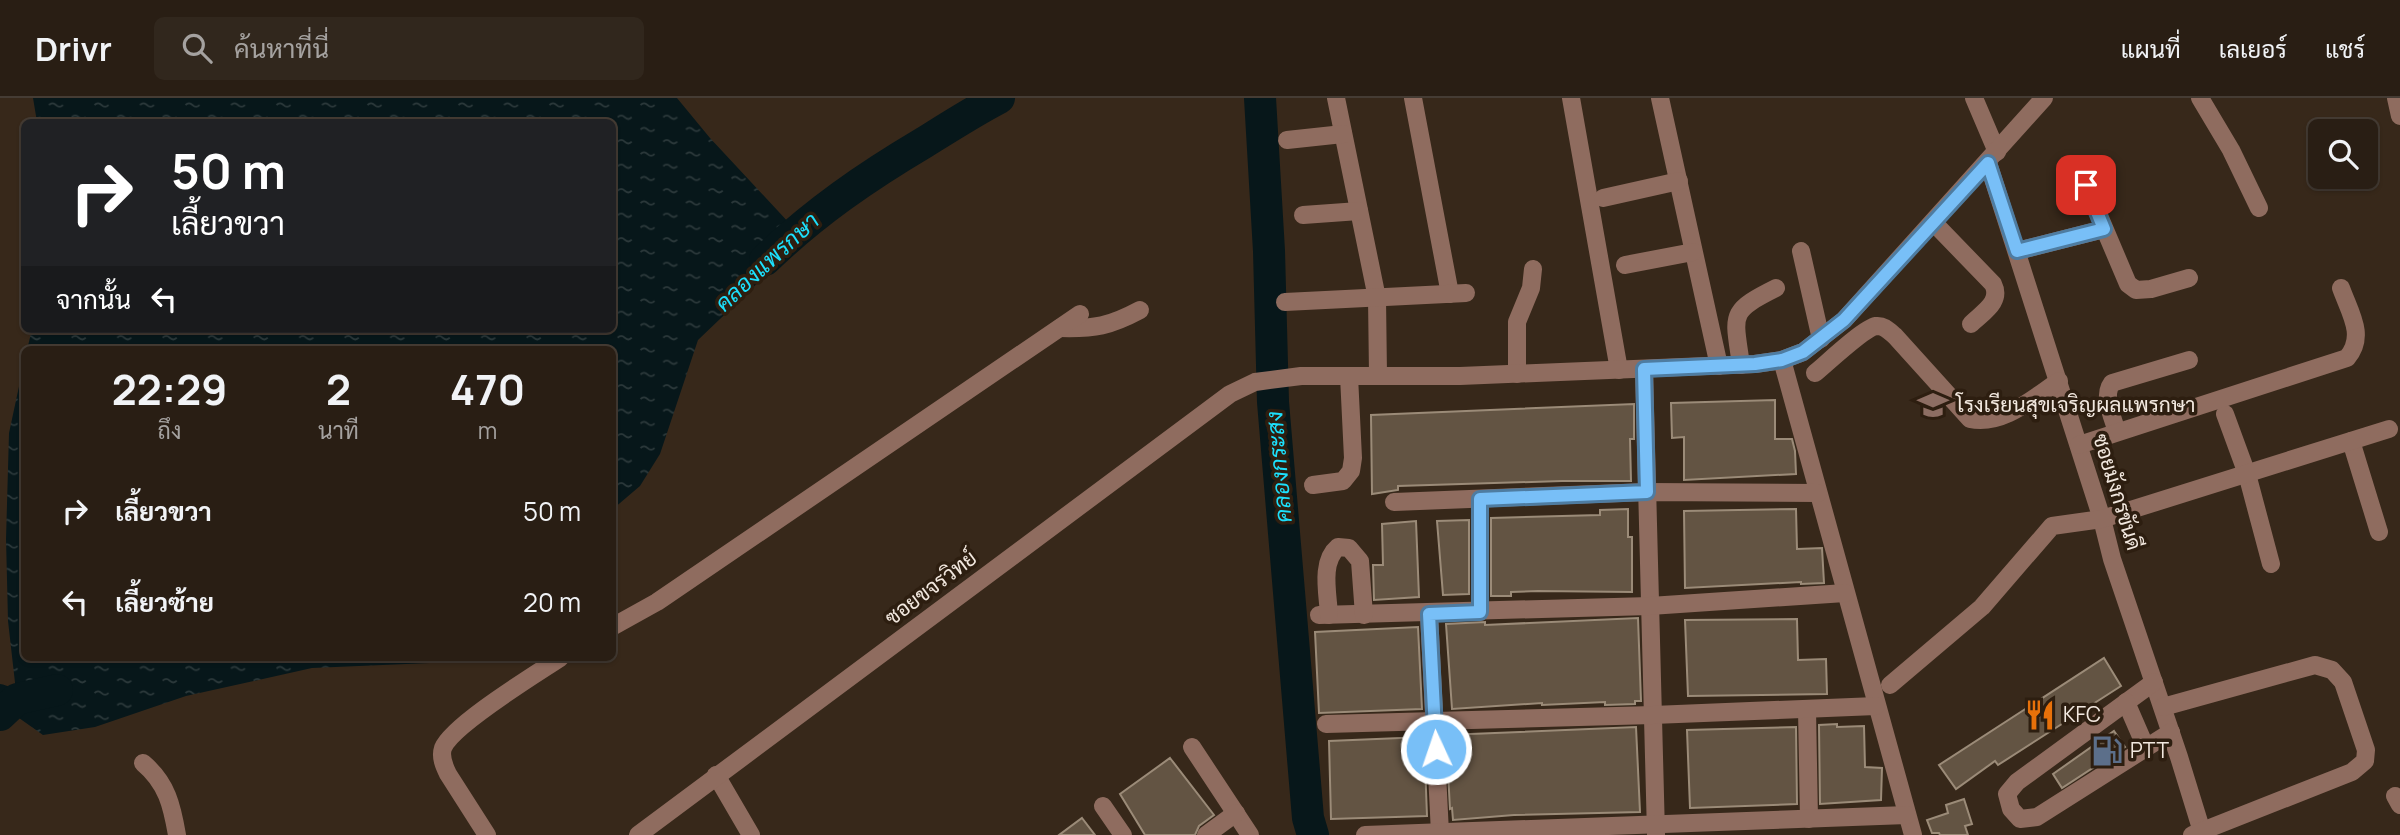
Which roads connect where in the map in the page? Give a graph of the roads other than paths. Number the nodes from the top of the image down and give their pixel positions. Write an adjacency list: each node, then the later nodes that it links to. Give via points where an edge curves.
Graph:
1 (1336, 98): 10 (street)
2 (1413, 98): 29 (street, via 1458,293)
3 (1571, 98): 41 (street)
4 (1660, 98): 13 (street)
5 (1974, 98): 12 (street, ซอยมังกรขันดี)
6 (2045, 98): 12 (street, ซอยขจรวิทย์)
7 (2200, 98): 16 (street)
8 (2396, 98): 9 (street)
9 (2400, 116)
10 (1343, 134): 11 (street); 17 (street)
11 (1287, 140)
12 (1992, 157): 19 (street, ซอยขจรวิทย์); 22 (street, ซอยมังกรขันดี)
13 (1679, 181): 15 (street); 23 (street)
14 (2086, 185): 20 (street)
15 (1603, 198)
16 (2259, 208)
17 (1359, 211): 18 (street); 29 (street)
18 (1303, 215)
19 (1933, 222): 33 (street, via 1997,292 1995,301); 35 (street, ซอยขจรวิทย์)
20 (2104, 229): 22 (street); 26 (street, via 2128,284 2136,290)
21 (1801, 251): 35 (street)
22 (2017, 251): 46 (street, ซอยมังกรขันดี)
23 (1693, 252): 24 (street); 39 (street)
24 (1625, 265)
25 (1532, 269): 43 (street, via 1531,288 1517,322)
26 (2189, 278)
27 (1776, 288): 38 (street, via 1742,308 1735,323)
28 (2341, 288): 49 (street, via 2358,336 2347,358)
29 (1377, 298): 30 (street); 44 (street)
30 (1285, 302)
31 (1140, 310): 34 (street, via 1115,324)
32 (1080, 314): 34 (street)
33 (1971, 324)
34 (1060, 328): 66 (street, via 657,602)
35 (1821, 339): 36 (street, ซอยขจรวิทย์)
36 (1782, 360): 38 (street, ซอยขจรวิทย์); 55 (street)
37 (2189, 360): 49 (street, via 2112,383 2108,400)
38 (1741, 365): 39 (street, ซอยขจรวิทย์)
39 (1719, 366): 40 (street, ซอยขจรวิทย์)
40 (1644, 369): 41 (street, ซอยขจรวิทย์); 54 (street)
41 (1619, 370): 43 (street, ซอยขจรวิทย์)
42 (1815, 373): 46 (street, via 1866,331 1880,326 1895,336 1970,419 1987,421 2003,415)
43 (1517, 374): 44 (street, ซอยขจรวิทย์)
44 (1378, 375): 45 (street, ซอยขจรวิทย์)
45 (1349, 376): 53 (street, via 1351,471 1343,481); 81 (street, ซอยขจรวิทย์, via 1301,376 1255,383 1230,394)
46 (2059, 381): 51 (street, ซอยมังกรขันดี)
47 (2225, 414): 52 (street)
48 (2389, 429): 50 (street)
49 (2117, 432): 51 (street)
50 (2351, 441): 52 (street); 59 (street)
51 (2079, 444): 58 (street, ซอยมังกรขันดี)
52 (2246, 474): 58 (street); 60 (street)
53 (1312, 485)
54 (1647, 492): 55 (street); 56 (street); 62 (street)
55 (1818, 493): 61 (street)
56 (1480, 499): 57 (street); 63 (street)
57 (1394, 502)
58 (2102, 519): 68 (street, ซอยมังกรขันดี); 69 (street, via 2052,526 1982,607)
59 (2379, 532)
60 (2271, 564)
61 (1845, 593): 62 (street); 71 (street)
62 (1650, 606): 63 (street); 74 (street)
63 (1480, 612): 64 (street)
64 (1429, 614): 65 (street); 75 (street)
65 (1364, 615): 65 (street, via 1324,615 1327,566 1330,553 1338,547 1349,548 1360,561)
66 (616, 625)
67 (556, 661): 91 (street, via 484,710 449,738 442,751 448,774)
68 (2154, 682): 70 (street); 72 (street, ซอยมังกรขันดี)
69 (1890, 685)
70 (2126, 702): 79 (street); 79 (street, via 2017,782 2007,793 2011,809 2020,819 2037,817)
71 (1876, 706): 73 (street); 84 (street)
72 (2163, 707): 77 (street, ซอยมังกรขันดี); 89 (street, via 2315,666 2332,670 2343,682 2366,750 2365,761 2352,772)
73 (1807, 709): 74 (street); 85 (street)
74 (1653, 715): 75 (street); 86 (street)
75 (1434, 721): 76 (street); 87 (street)
76 (1326, 724)
77 (2171, 732): 79 (street); 89 (street, ซอยมังกรขันดี)
78 (1192, 747): 83 (street)
79 (2146, 748)
80 (143, 763): 90 (street, via 165,786)
81 (716, 775): 92 (street, ซอยขจรวิทย์); 93 (street)
82 (1103, 806): 94 (street)
83 (1236, 813): 95 (street); 96 (street)
84 (1907, 815): 85 (street); 98 (street)
85 (1815, 824): 86 (street)
86 (1656, 830): 88 (street)
87 (1440, 832): 88 (street); 97 (street)
88 (1548, 832)
89 (2199, 833)
90 (177, 835)
91 (487, 835)
92 (638, 835)
93 (751, 835)
94 (1123, 835)
95 (1206, 835)
96 (1250, 835)
97 (1365, 835)
98 (1913, 835)

